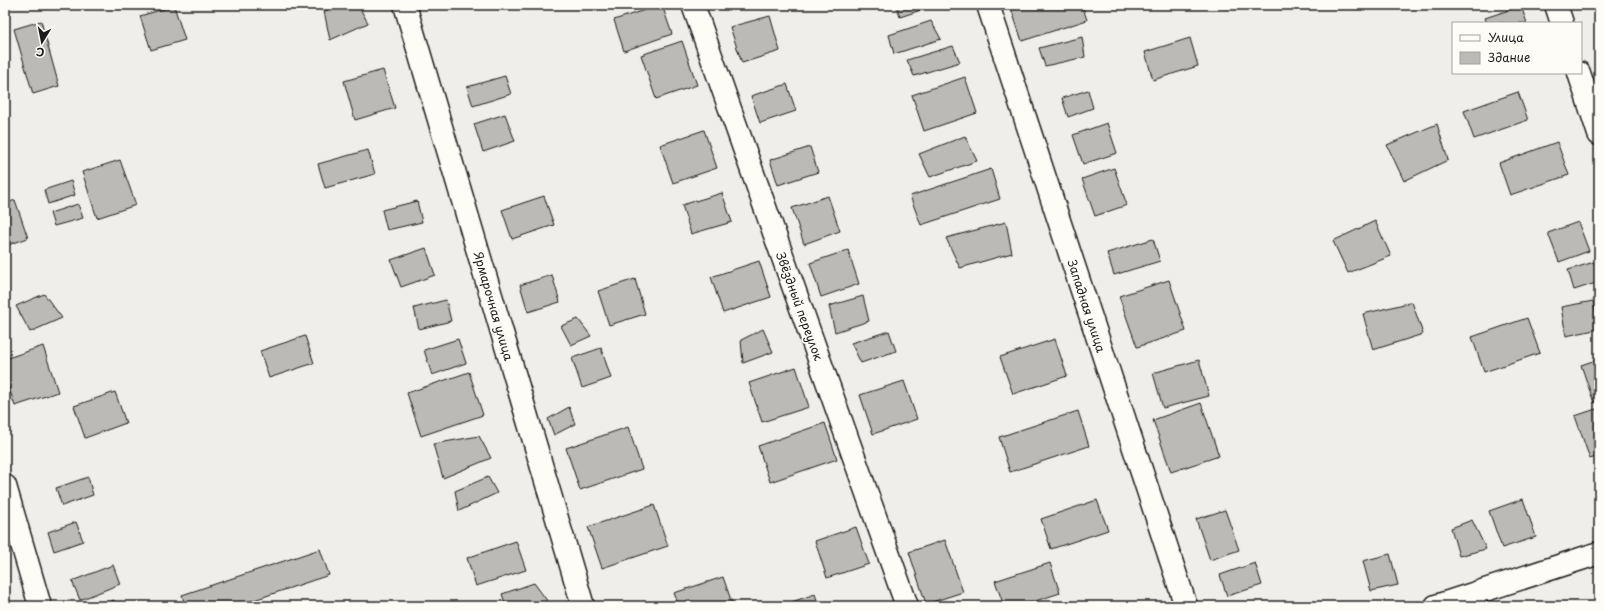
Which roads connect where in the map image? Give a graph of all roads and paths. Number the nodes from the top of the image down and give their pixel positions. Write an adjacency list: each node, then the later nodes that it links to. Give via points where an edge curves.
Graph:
1 (406, 5): 11 (street, Ярмарочная улица)
2 (693, 5): 12 (street, Звёздный переулок)
3 (988, 5): 13 (street, Западная улица)
4 (1556, 5): 5 (street)
5 (1562, 22)
6 (1579, 74): 7 (street)
7 (1599, 134)
8 (5, 486): 10 (street)
9 (1599, 552): 14 (street)
10 (40, 606)
11 (583, 606)
12 (907, 606)
13 (1186, 606)
14 (1436, 606)

